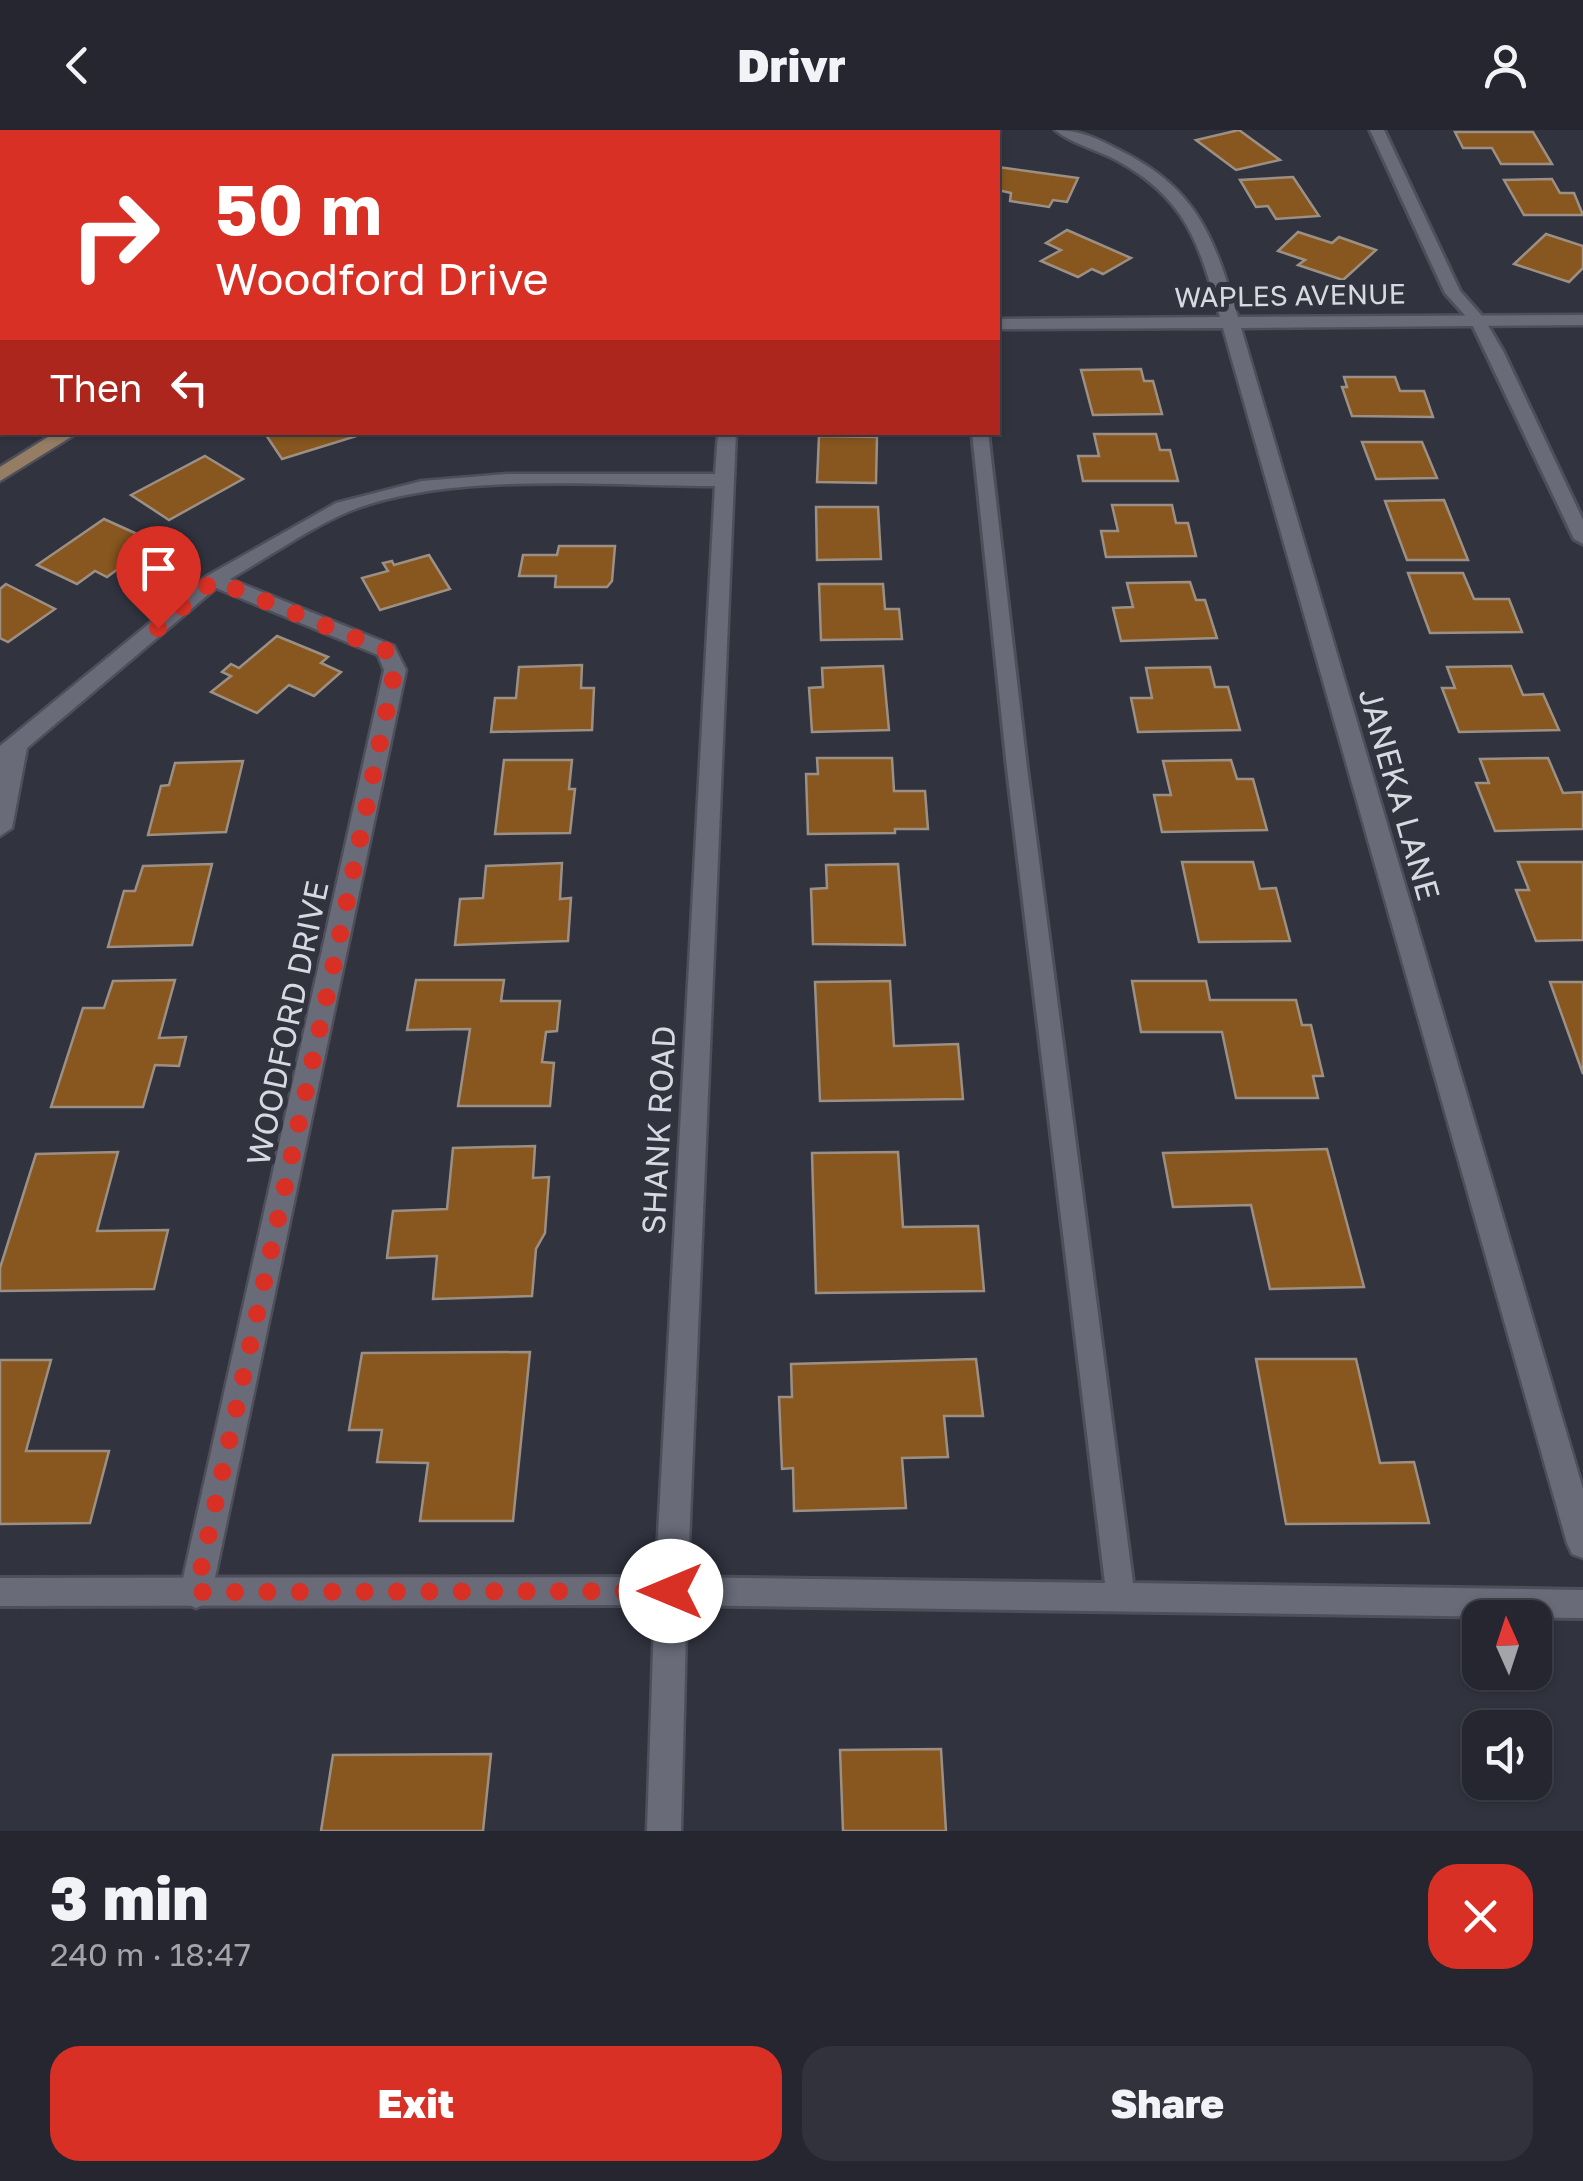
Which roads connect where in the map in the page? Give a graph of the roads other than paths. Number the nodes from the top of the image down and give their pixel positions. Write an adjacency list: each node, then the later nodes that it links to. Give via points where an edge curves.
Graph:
1 (1062, 130): 6 (street, JANEKA LANE, via 1118,152 1178,199 1199,228)
2 (1377, 130): 3 (lane, via 1454,293)
3 (1478, 320): 4 (street, WAPLES AVENUE); 6 (street, WAPLES AVENUE); 12 (lane)
4 (1583, 320)
5 (1000, 324): 6 (street, WAPLES AVENUE)
6 (1231, 324): 16 (street, JANEKA LANE)
7 (65, 435): 10 (street)
8 (727, 435): 11 (street, SHANK ROAD)
9 (980, 435): 20 (lane)
10 (0, 475)
11 (724, 480): 13 (street, via 507,480 422,487 343,507); 17 (street, SHANK ROAD)
12 (1583, 539)
13 (214, 580): 14 (street); 19 (street, WOODFORD DRIVE, via 387,651 395,670)
14 (8, 751): 15 (street)
15 (0, 828)
16 (1583, 1543)
17 (671, 1591): 19 (lane); 20 (lane); 22 (street, SHANK ROAD)
18 (0, 1592): 19 (lane)
19 (196, 1592)
20 (1120, 1600): 21 (lane)
21 (1583, 1604)
22 (664, 1831)

